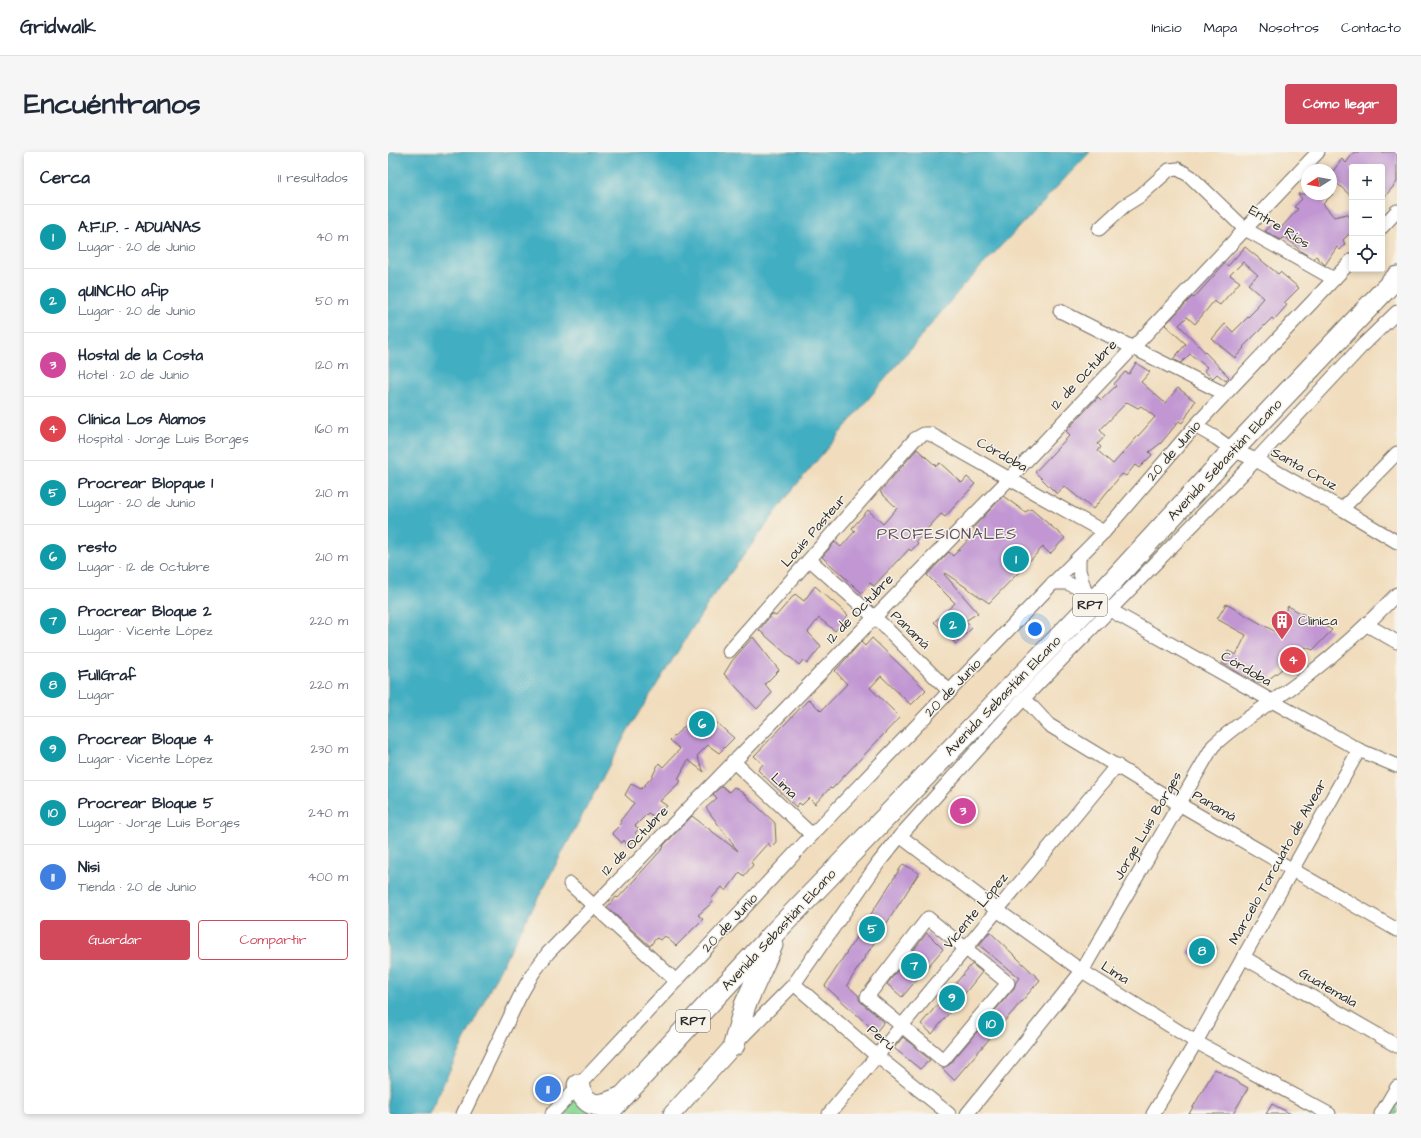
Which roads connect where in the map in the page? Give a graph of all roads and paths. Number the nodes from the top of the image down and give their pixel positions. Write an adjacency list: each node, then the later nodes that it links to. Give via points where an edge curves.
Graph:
1 (1318, 152): 5 (street, 12 de Octubre)
2 (1397, 211): 3 (street)
3 (1385, 224)
4 (1099, 229): 5 (street, Entre Ríos, via 1169,170 1178,169 1190,176)
5 (1245, 229): 8 (street, Entre Ríos); 12 (street, 12 de Octubre)
6 (1349, 263): 8 (street, 20 de Junio)
7 (1397, 277): 9 (main road, Avenida Sebastián Elcano / RP7)
8 (1334, 279): 13 (street, 20 de Junio)
9 (1378, 298): 11 (street); 16 (main road, Avenida Sebastián Elcano / RP7)
10 (1060, 311): 12 (street)
11 (1397, 311): 18 (street)
12 (1132, 348): 13 (street); 19 (street, 12 de Octubre)
13 (1225, 394): 14 (street, 20 de Junio)
14 (1195, 426): 16 (street, Santa Cruz); 21 (street, 20 de Junio)
15 (924, 434): 19 (street, Córdoba, via 930,434); 24 (street, Louis Pasteur, via 915,439)
16 (1233, 450): 18 (street, Santa Cruz); 27 (main road, Avenida Sebastián Elcano / RP7)
17 (1397, 453): 20 (street)
18 (1256, 460): 20 (street, Santa Cruz); 27 (street)
19 (1010, 478): 21 (street, Córdoba); 28 (street, 12 de Octubre)
20 (1342, 509): 22 (street, Santa Cruz)
21 (1104, 532): 23 (street, 20 de Junio)
22 (1397, 542)
23 (1078, 557): 25 (street, 20 de Junio); 27 (street, via 1079,570)
24 (810, 560): 28 (street, Panamá); 31 (street, Louis Pasteur)
25 (1053, 583): 27 (street, Córdoba, via 1067,583); 32 (street, 20 de Junio)
26 (1397, 594): 29 (street, Jorge Luis Borges)
27 (1097, 600): 33 (street); 34 (street, Córdoba); 46 (main road, Avenida Sebastián Elcano / RP7)
28 (874, 617): 32 (street, Panamá); 36 (street, 12 de Octubre)
29 (1368, 624): 30 (street); 34 (street, Jorge Luis Borges, via 1306,677)
30 (1397, 642)
31 (729, 651)
32 (950, 692): 40 (street, 20 de Junio)
33 (1024, 698): 37 (street, Panamá, via 1050,725); 41 (street)
34 (1271, 701): 35 (street, Córdoba); 39 (street, Jorge Luis Borges, via 1214,746)
35 (1359, 750): 38 (street, Córdoba); 42 (street, Marcelo Torcuato de Alvear)
36 (733, 761): 40 (street, Lima); 44 (street, 12 de Octubre)
37 (1117, 766): 39 (street, Panamá); 45 (street, Vicente López)
38 (1397, 766)
39 (1179, 804): 42 (street, Panamá); 50 (street, Jorge Luis Borges)
40 (812, 834): 51 (street, 20 de Junio)
41 (900, 836): 45 (street, Lima); 52 (street)
42 (1292, 870): 47 (street, Panamá); 49 (street, Marcelo Torcuato de Alvear)
43 (570, 884): 44 (street)
44 (595, 906): 51 (street); 61 (street, 12 de Octubre, via 533,973)
45 (997, 910): 48 (street, Vicente López); 50 (street, Lima)
46 (778, 929): 55 (main road, via 744,1005); 60 (main road, Avenida Sebastián Elcano / RP7)
47 (1397, 930)
48 (966, 948): 53 (street, Vicente López); 53 (street, via 928,918 867,997); 53 (street, via 1008,983 943,1060)
49 (1243, 957): 54 (street, Marcelo Torcuato de Alvear); 56 (street, Guatemala)
50 (1082, 972): 54 (street, Lima); 67 (street, Jorge Luis Borges)
51 (676, 981): 58 (street, 20 de Junio)
52 (794, 984): 55 (street); 57 (street, Perú)
53 (902, 1026): 57 (street, Vicente López)
54 (1196, 1042): 68 (street, Marcelo Torcuato de Alvear); 69 (street, Lima)
55 (734, 1045): 64 (street)
56 (1397, 1046)
57 (877, 1056): 65 (street, Vicente López); 66 (street, Perú)
58 (578, 1085): 60 (main road, via 586,1102 593,1105); 62 (street, 20 de Junio)
59 (1397, 1087): 70 (street)
60 (623, 1097): 63 (main road, Avenida Sebastián Elcano / RP7)
61 (463, 1114)
62 (552, 1114)
63 (607, 1114)
64 (672, 1114)
65 (829, 1114)
66 (949, 1114)
67 (967, 1114)
68 (1154, 1114)
69 (1329, 1114)
70 (1381, 1114)

